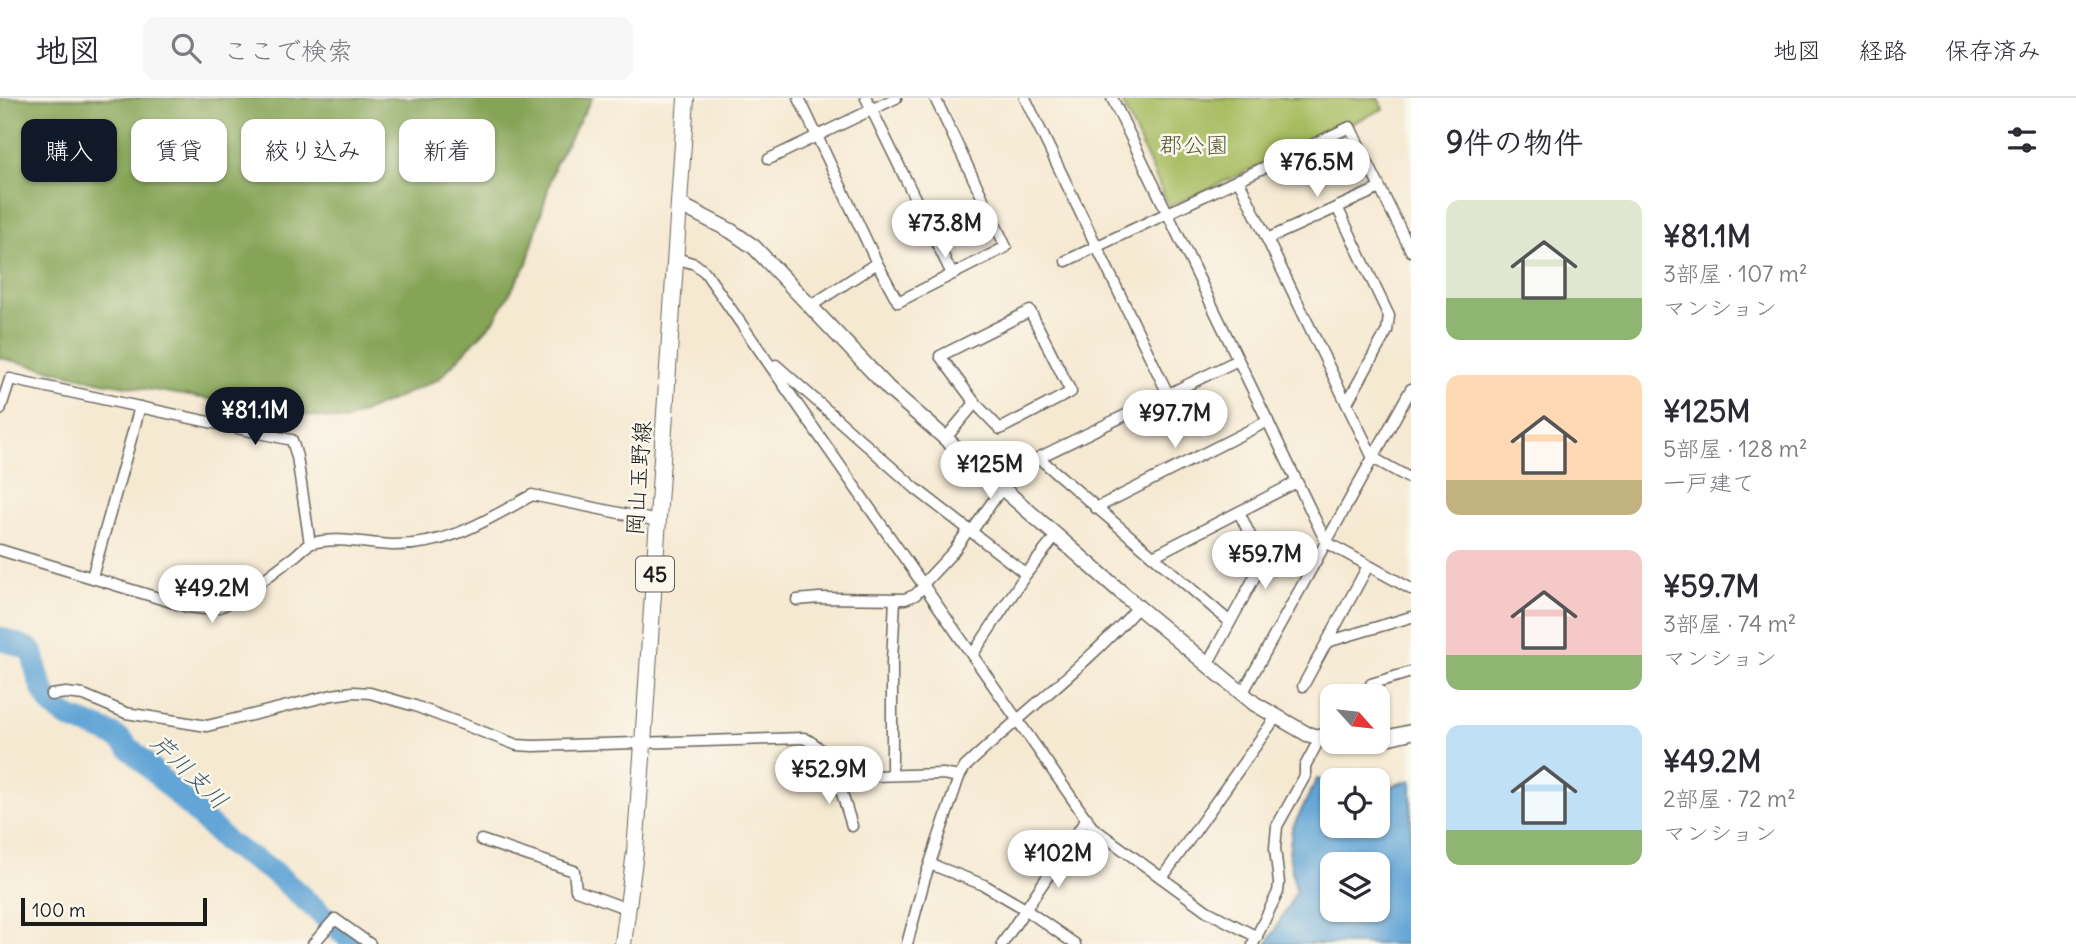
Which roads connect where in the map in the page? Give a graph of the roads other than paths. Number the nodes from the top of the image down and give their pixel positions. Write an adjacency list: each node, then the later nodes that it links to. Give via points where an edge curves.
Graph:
1 (686, 98): 13 (main road, 岡山玉野線 / 45)
2 (799, 98): 9 (street)
3 (866, 98): 8 (street)
4 (896, 98): 8 (street)
5 (935, 98): 22 (street, via 1006,247)
6 (1025, 98): 17 (street)
7 (1112, 98): 15 (street)
8 (872, 110): 9 (street); 22 (street)
9 (817, 136): 10 (street); 21 (street)
10 (769, 159)
11 (1238, 180): 12 (street, via 1350,127); 15 (street); 16 (street)
12 (1380, 188): 14 (street); 18 (street)
13 (679, 204): 19 (main road, 岡山玉野線 / 45); 23 (street, via 743,238)
14 (1337, 207): 16 (street); 28 (street, via 1389,316 1387,331)
15 (1167, 213): 17 (street); 25 (street)
16 (1267, 239): 28 (street)
17 (1097, 246): 20 (street); 27 (street)
18 (1411, 251)
19 (676, 258): 24 (street, via 705,272); 41 (main road, 岡山玉野線 / 45)
20 (1066, 261)
21 (877, 263): 22 (street, via 898,302); 23 (street)
22 (952, 274)
23 (810, 307): 33 (street)
24 (768, 359): 42 (street, via 915,488); 51 (street)
25 (1238, 360): 27 (street); 32 (street)
26 (1411, 389): 35 (street)
27 (1168, 394): 34 (street)
28 (1347, 402): 35 (street)
29 (975, 403): 29 (street, via 940,356 1030,311 1071,392 1000,429); 33 (street)
30 (140, 407): 31 (street, via 10,379); 45 (street, via 292,440); 50 (street)
31 (0, 410)
32 (1268, 421): 37 (street); 39 (street)
33 (945, 439): 38 (street)
34 (1039, 458): 38 (street); 39 (street)
35 (1373, 458): 36 (street); 44 (street)
36 (1411, 479)
37 (1297, 482): 40 (street); 44 (street)
38 (998, 484): 42 (street); 43 (street)
39 (1096, 508): 47 (street)
40 (1239, 512): 47 (street); 57 (street, via 1261,566)
41 (658, 521): 45 (street, via 532,495 438,541); 71 (main road, 岡山玉野線 / 45)
42 (971, 530): 49 (street); 51 (street)
43 (1056, 536): 49 (street); 55 (street)
44 (1326, 542): 48 (street); 64 (street)
45 (310, 544): 50 (street, via 241,595 206,610)
46 (0, 550): 50 (street)
47 (1153, 556): 57 (street)
48 (1368, 566): 52 (street); 58 (street)
49 (1026, 574): 59 (street)
50 (92, 577)
51 (925, 584): 53 (street, via 915,595); 59 (street)
52 (1411, 589)
53 (895, 599): 54 (street); 73 (street)
54 (797, 600)
55 (1138, 607): 60 (street); 67 (street, via 1085,662)
56 (1411, 617): 58 (street)
57 (1230, 622): 60 (street)
58 (1327, 642): 63 (street)
59 (973, 654): 67 (street)
60 (1207, 665): 64 (street)
61 (1411, 672): 62 (street)
62 (1371, 684)
63 (1303, 686)
64 (1242, 694): 66 (street)
65 (51, 695): 71 (street, via 84,695 126,713 207,726 332,695 370,693 517,745)
66 (1276, 717): 69 (street); 80 (street)
67 (1017, 719): 74 (street); 76 (street)
68 (1411, 732): 70 (street)
69 (1320, 737)
70 (1390, 737)
71 (643, 744): 75 (street, via 804,738 830,761); 81 (main road, 岡山玉野線 / 45)
72 (1320, 750): 83 (street, via 1305,766 1305,776 1278,826 1278,892)
73 (892, 774): 74 (street); 75 (street)
74 (959, 776): 79 (street)
75 (837, 777): 77 (street)
76 (1087, 818): 80 (street, via 1092,827); 82 (street)
77 (852, 826)
78 (481, 840): 81 (street, via 574,871 576,890)
79 (930, 864): 82 (street, via 984,885); 87 (street)
80 (1162, 878): 83 (street)
81 (628, 909): 86 (main road, 岡山玉野線 / 45)
82 (1025, 911): 88 (street); 89 (street)
83 (1255, 940)
84 (313, 944): 85 (street, via 335,919)
85 (370, 944)
86 (623, 944)
87 (907, 944)
88 (1002, 944)
89 (1075, 944)

